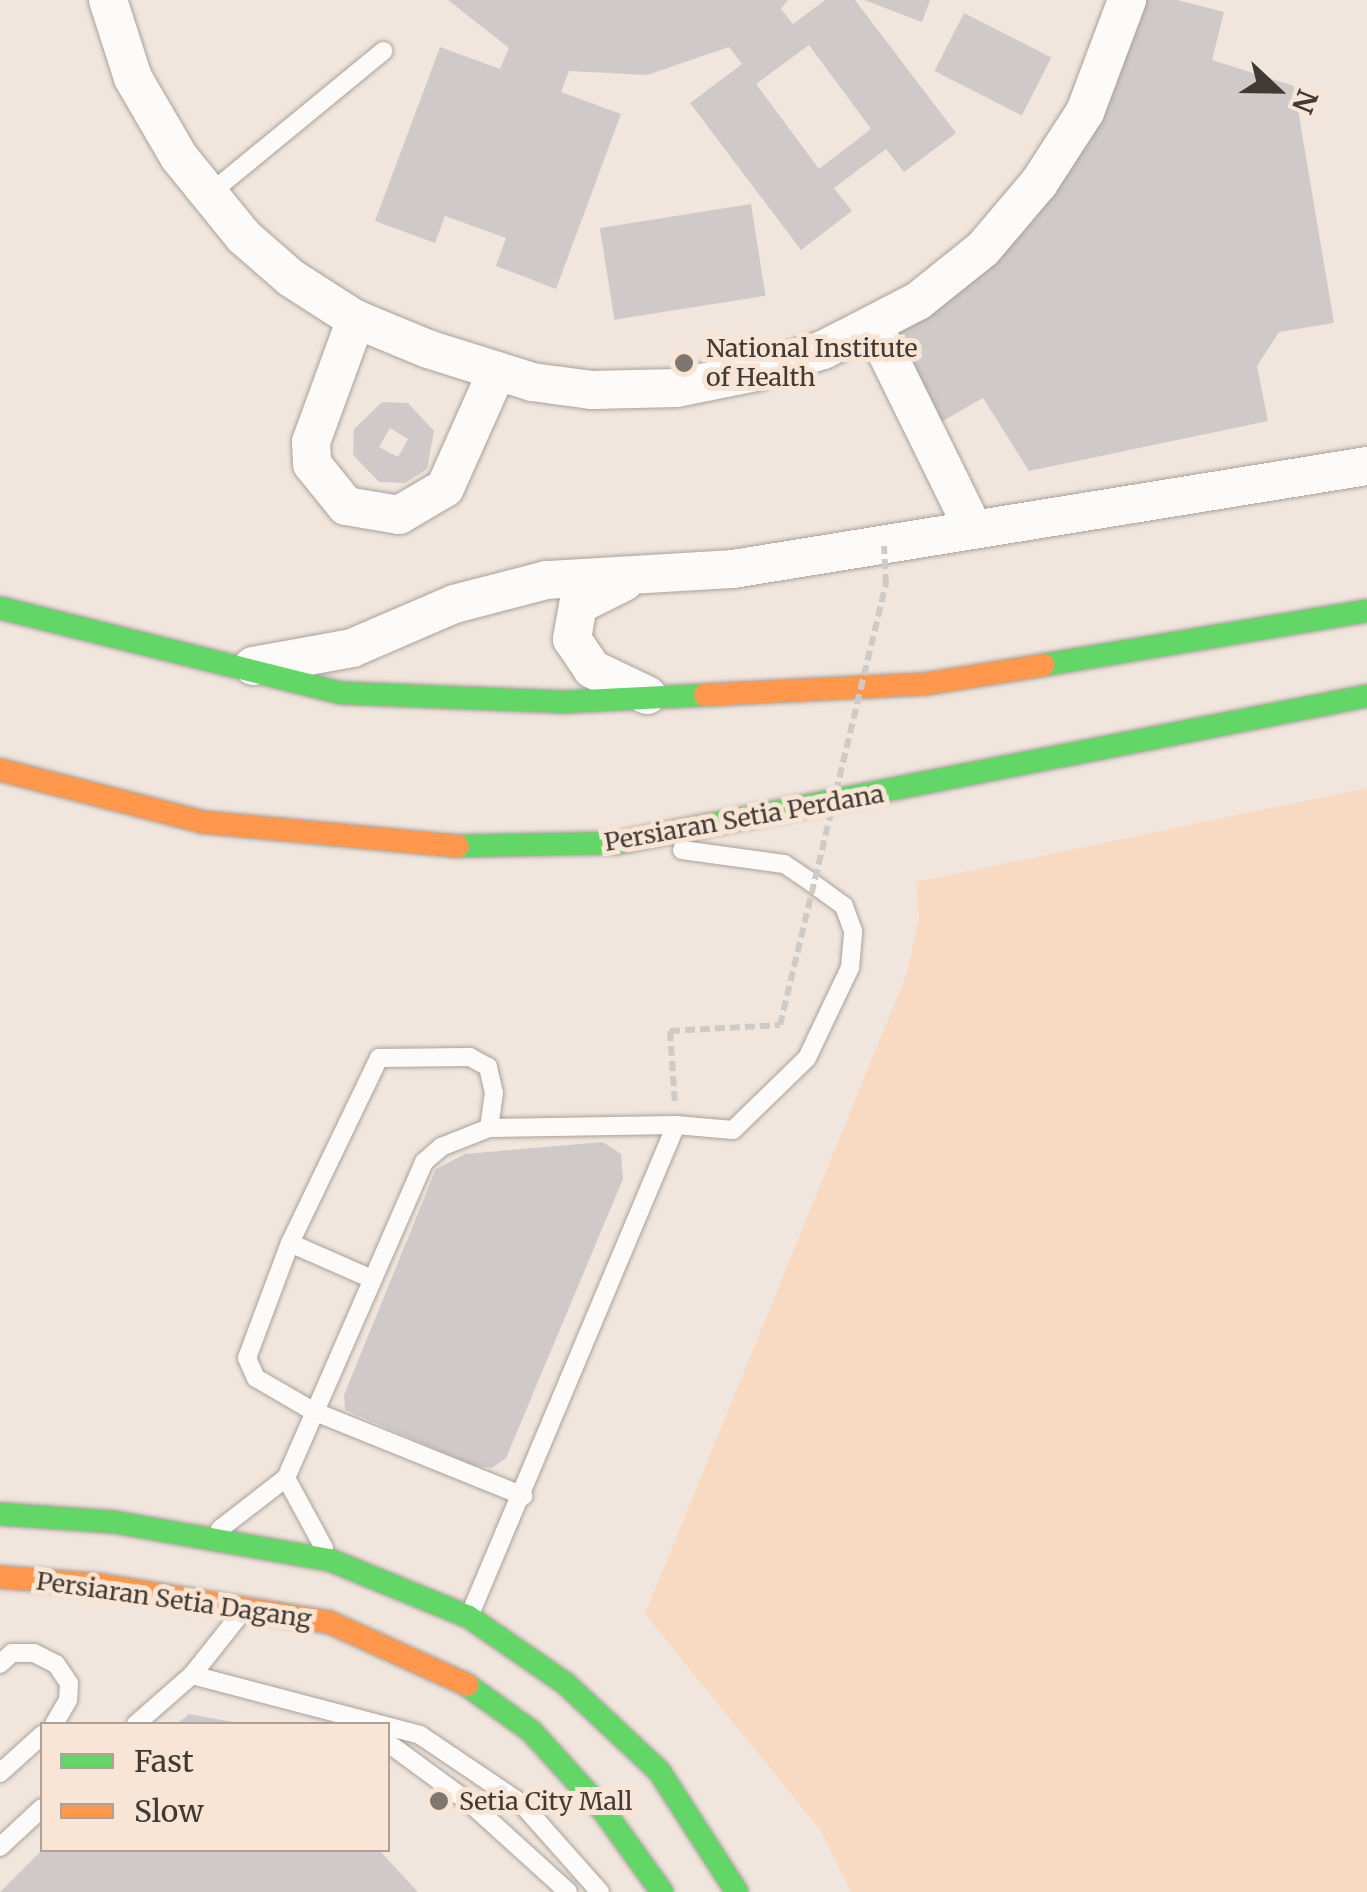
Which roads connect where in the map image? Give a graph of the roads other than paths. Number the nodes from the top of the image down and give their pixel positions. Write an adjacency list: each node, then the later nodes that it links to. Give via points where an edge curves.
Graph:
1 (108, 0): 4 (street, via 133,78)
2 (1126, 0): 6 (street, via 1086,112 1039,182 982,249)
3 (383, 51): 4 (lane)
4 (208, 195): 5 (street, via 291,278)
5 (356, 319): 7 (street); 7 (street, via 317,413 312,464 326,488 362,512 399,515 445,488)
6 (874, 327): 7 (street, via 756,372 676,388 592,390); 9 (street)
7 (497, 371)
8 (1367, 466): 9 (street)
9 (973, 528): 10 (street)
10 (631, 580): 13 (street, via 547,580 494,590 352,648); 15 (street, via 578,605 572,640 592,670)
11 (0, 608): 13 (main road)
12 (1367, 612): 15 (main road, via 925,684)
13 (241, 668): 15 (main road, via 342,693 562,702)
14 (1367, 696): 17 (main road, Persiaran Setia Perdana)
15 (652, 698)
16 (0, 770): 17 (main road, Persiaran Setia Perdana, via 202,822 488,847)
17 (617, 842): 18 (lane, via 784,864 844,906 853,931 839,1004 808,1058 733,1130)
18 (676, 1124): 19 (lane); 24 (lane)
19 (489, 1128): 20 (lane, via 494,1092 488,1068 470,1057 380,1058); 21 (lane, via 441,1147 424,1162)
20 (290, 1243): 21 (lane); 22 (lane, via 247,1358 256,1378)
21 (372, 1279): 22 (lane)
22 (314, 1412): 23 (lane); 24 (lane)
23 (286, 1478): 26 (lane); 27 (lane)
24 (524, 1496): 30 (lane)
25 (0, 1514): 26 (main road, via 114,1522)
26 (208, 1538): 27 (main road)
27 (330, 1560): 30 (main road)
28 (0, 1577): 29 (main road, Persiaran Setia Dagang)
29 (245, 1608): 32 (lane); 46 (main road, Persiaran Setia Dagang, via 329,1622 464,1683 531,1730 603,1810)
30 (469, 1616): 47 (main road, via 566,1684 658,1771)
31 (0, 1664): 34 (lane, via 23,1653 56,1664 69,1683)
32 (192, 1674): 33 (lane); 35 (lane)
33 (321, 1706): 36 (lane); 37 (lane)
34 (55, 1722)
35 (138, 1722)
36 (351, 1722)
37 (374, 1722)
38 (390, 1727): 45 (lane, via 420,1736 521,1802)
39 (40, 1736): 41 (lane)
40 (390, 1744): 44 (lane, via 470,1803)
41 (0, 1772)
42 (40, 1809): 43 (lane)
43 (4, 1834)
44 (568, 1892)
45 (600, 1892)
46 (662, 1892)
47 (737, 1892)

